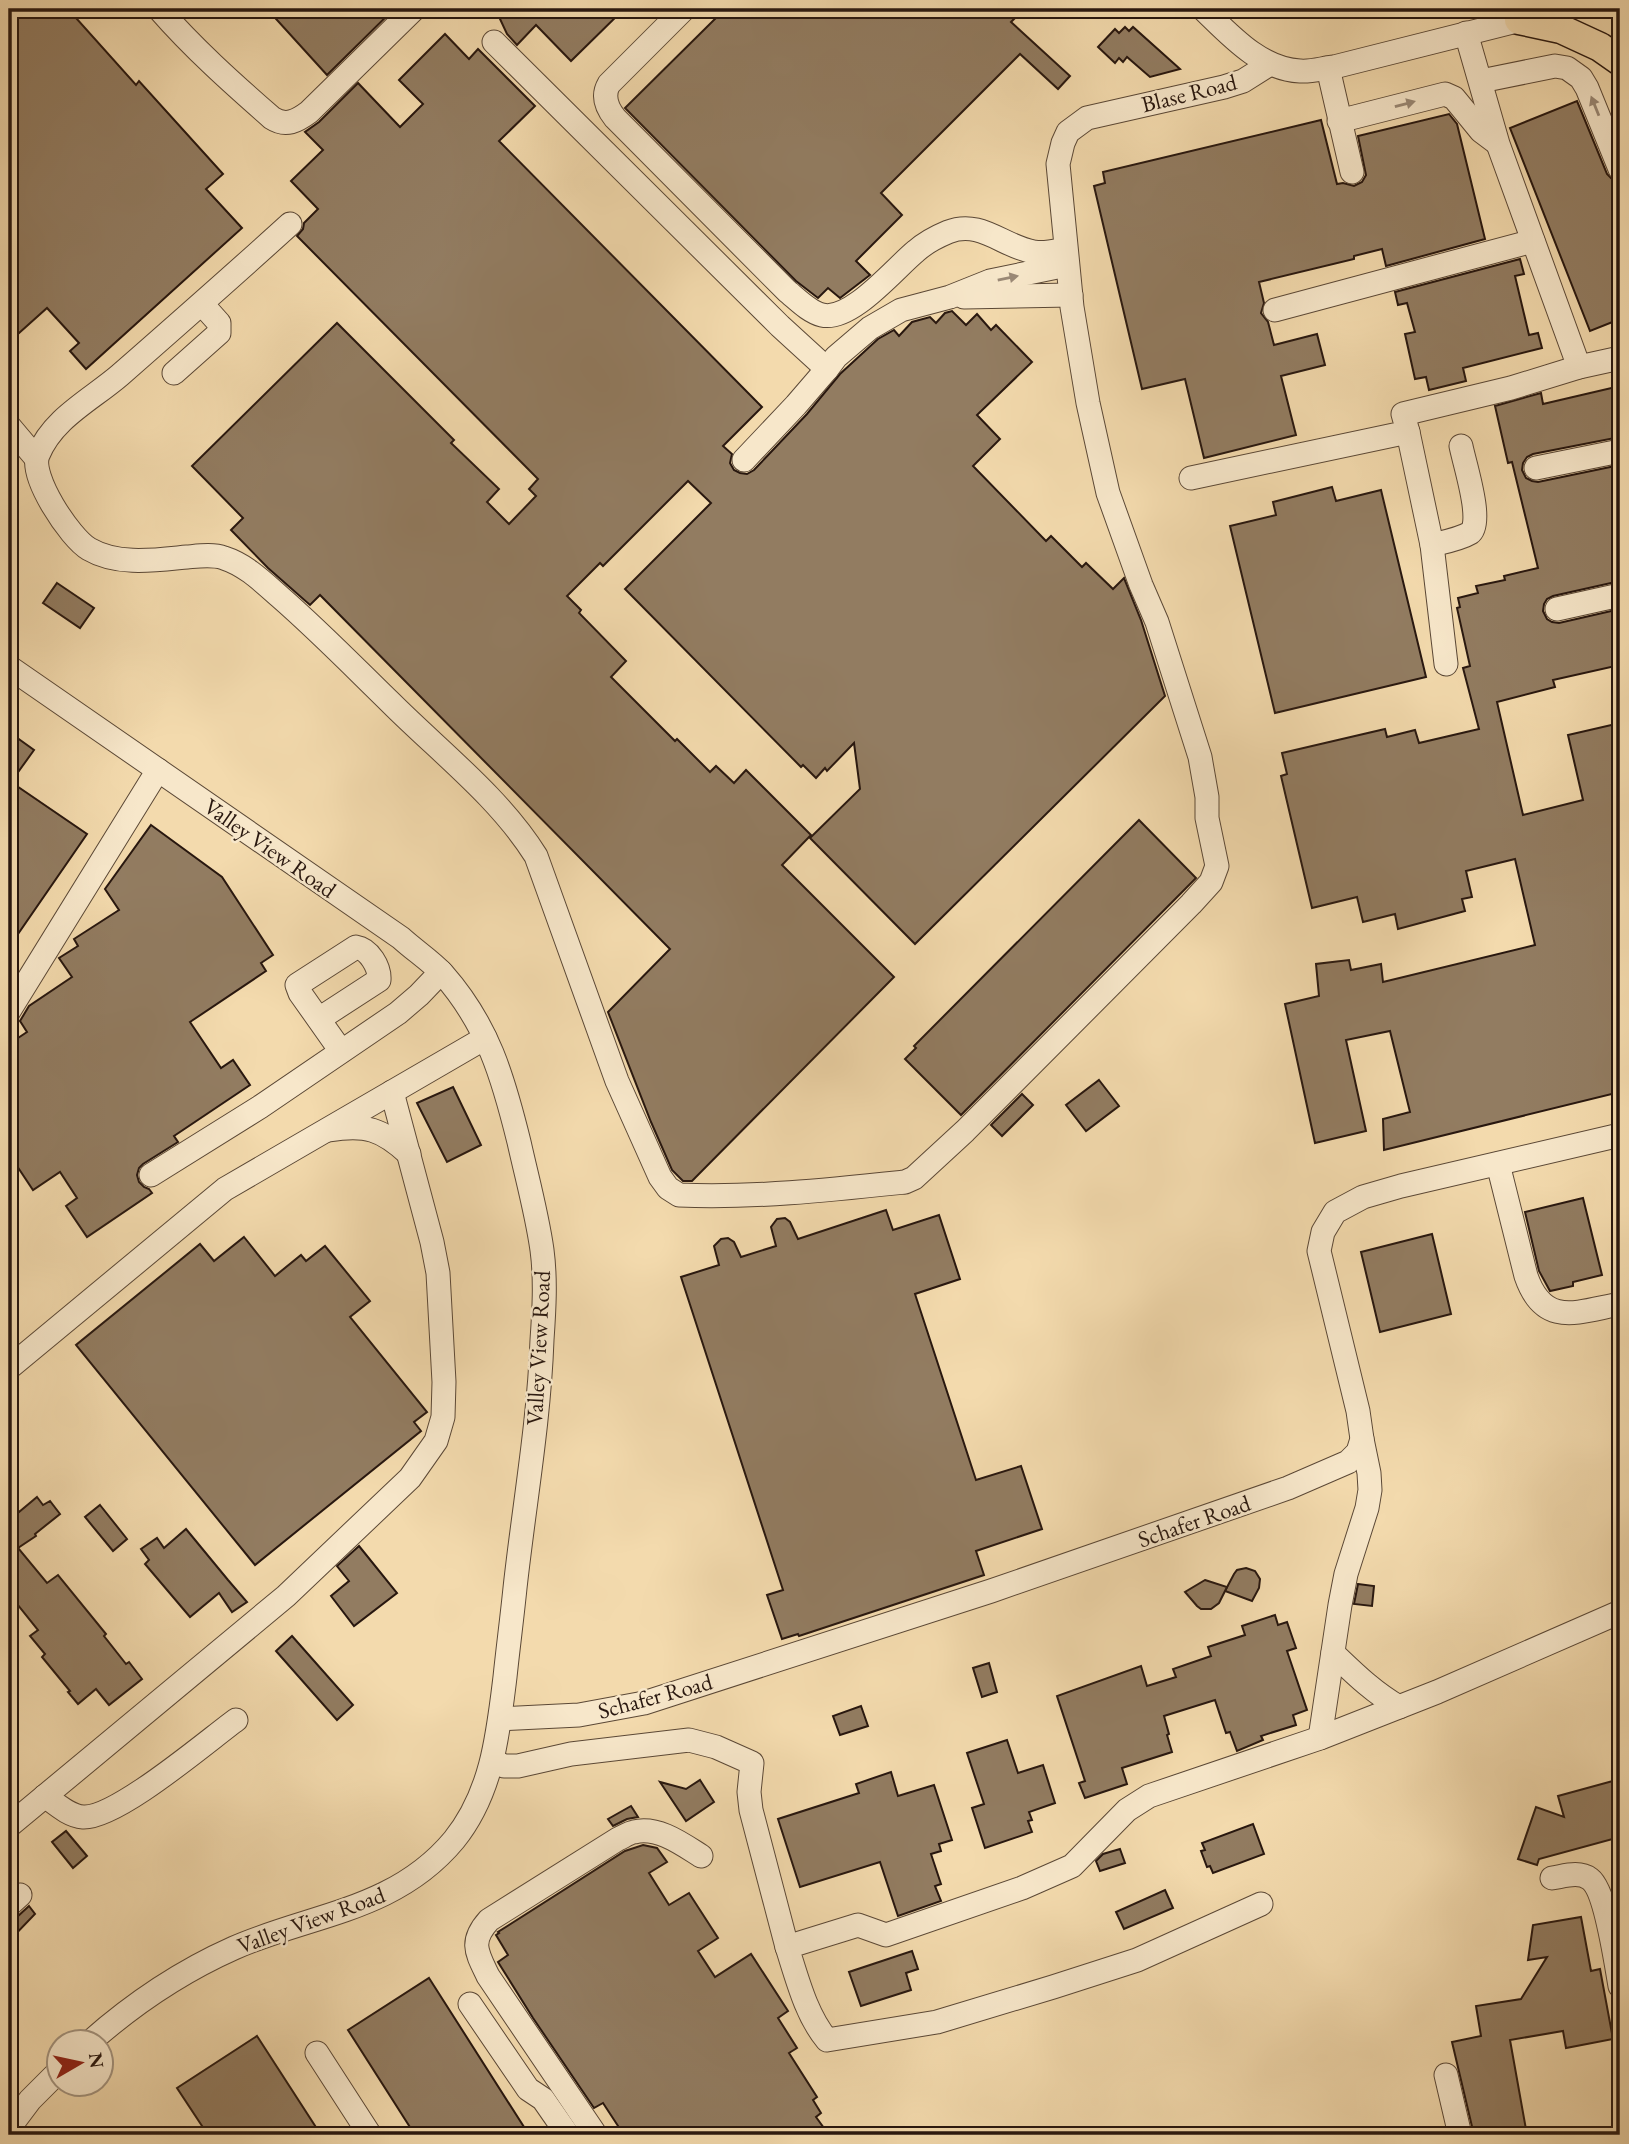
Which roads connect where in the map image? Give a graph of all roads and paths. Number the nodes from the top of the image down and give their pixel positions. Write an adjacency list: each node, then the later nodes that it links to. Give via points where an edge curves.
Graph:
1 (159, 9): 2 (street, via 222,74 272,118 287,123 309,112)
2 (414, 9)
3 (684, 9): 19 (street, via 609,84 609,109 787,291 811,309 822,315 841,313 925,244 952,230 978,229 1017,248)
4 (1203, 9): 10 (street)
5 (1564, 9): 6 (street)
6 (1519, 20): 7 (street); 9 (main road, via 1561,29)
7 (1466, 33): 11 (street); 12 (street)
8 (494, 42): 26 (street)
9 (1620, 61)
10 (1270, 64): 11 (street, via 1297,71); 19 (street, Blase Road, via 1233,84 1087,118 1068,132 1058,164)
11 (1328, 68): 13 (street)
12 (1481, 80): 14 (street); 15 (street, one-way to 12, via 1587,88 1576,73 1555,66)
13 (1339, 121): 14 (street, one-way to 14, via 1449,94); 16 (street)
14 (1498, 144): 18 (street)
15 (1620, 169)
16 (1352, 172)
17 (290, 224): 22 (street)
18 (1533, 241): 23 (street); 25 (street)
19 (1066, 257): 20 (street, one-way to 19); 21 (street, Blase Road)
20 (950, 296): 21 (street); 26 (street, via 886,317)
21 (1071, 301): 32 (street, Blase Road, via 1108,494 1157,622 1200,757 1217,866 1210,882 1181,914 965,1131 905,1182 776,1195 679,1195 668,1188 617,1081 536,856 493,801 305,619 242,566 222,557 118,558 85,547 46,493)
22 (202, 304): 27 (street, via 219,323 219,333); 32 (street, via 60,421)
23 (1275, 310)
24 (1620, 358): 25 (street)
25 (1579, 367): 29 (street, via 1403,414)
26 (827, 369): 33 (street)
27 (174, 373)
28 (9, 426): 32 (street)
29 (1408, 432): 35 (street); 36 (street)
30 (1461, 446): 36 (street, via 1475,511 1474,529)
31 (1620, 451): 34 (street)
32 (36, 458)
33 (744, 460)
34 (1536, 468)
35 (1191, 478)
36 (1432, 545): 39 (street)
37 (1620, 595): 38 (street)
38 (1557, 609)
39 (1446, 664)
40 (9, 667): 41 (street, Valley View Road)
41 (158, 770): 42 (street, Valley View Road, via 401,938); 43 (street)
42 (441, 972): 45 (street, Valley View Road); 46 (street, via 410,1004)
43 (9, 1011)
44 (319, 1019): 46 (street)
45 (485, 1038): 47 (street); 59 (street, Valley View Road, via 506,1091 529,1186 542,1252 544,1297 538,1407)
46 (341, 1051): 52 (street)
47 (392, 1092): 48 (street); 50 (street)
48 (322, 1132): 50 (street, via 353,1128 382,1133); 54 (street, via 225,1189)
49 (1620, 1135): 51 (street)
50 (408, 1154): 63 (street, via 438,1273 444,1382 443,1417 436,1441 410,1478 286,1596)
51 (1498, 1164): 53 (street, via 1526,1276 1539,1303 1571,1313); 55 (street, via 1363,1197 1335,1212 1323,1232 1319,1251)
52 (151, 1175)
53 (1620, 1304)
54 (9, 1368)
55 (1362, 1439): 57 (street, via 1370,1490 1346,1574); 59 (street, Schafer Road, via 1348,1462 1288,1488 991,1591 645,1703 579,1715)
56 (1620, 1612): 58 (street)
57 (1333, 1653): 58 (street); 61 (street)
58 (1399, 1707): 61 (street)
59 (500, 1719): 62 (street, Valley View Road)
60 (236, 1720): 63 (street, via 126,1802 104,1813 83,1817)
61 (1320, 1738): 68 (street, via 1149,1796 1127,1811 1072,1866 1022,1888 886,1935 858,1925)
62 (493, 1761): 68 (street, via 518,1766 571,1754 689,1740 752,1763 751,1810); 71 (street, Valley View Road, via 478,1802 454,1839 425,1870 393,1890 236,1947 195,1967 151,1992)
63 (45, 1796): 64 (street)
64 (9, 1826)
65 (701, 1857): 78 (street, via 674,1839 634,1832 489,1920 476,1939 488,1976)
66 (1552, 1878): 69 (street, via 1578,1874 1591,1879 1598,1889)
67 (1261, 1904): 68 (street, via 1137,1960 1054,1987 937,2022 827,2040 800,1987)
68 (788, 1947)
69 (1620, 1986)
70 (470, 2004): 77 (street, via 528,2090 543,2099)
71 (107, 2028)
72 (317, 2053): 76 (street)
73 (1446, 2075): 79 (street)
74 (46, 2084): 75 (street)
75 (9, 2128)
76 (370, 2135)
77 (568, 2135)
78 (594, 2135)
79 (1460, 2135)

